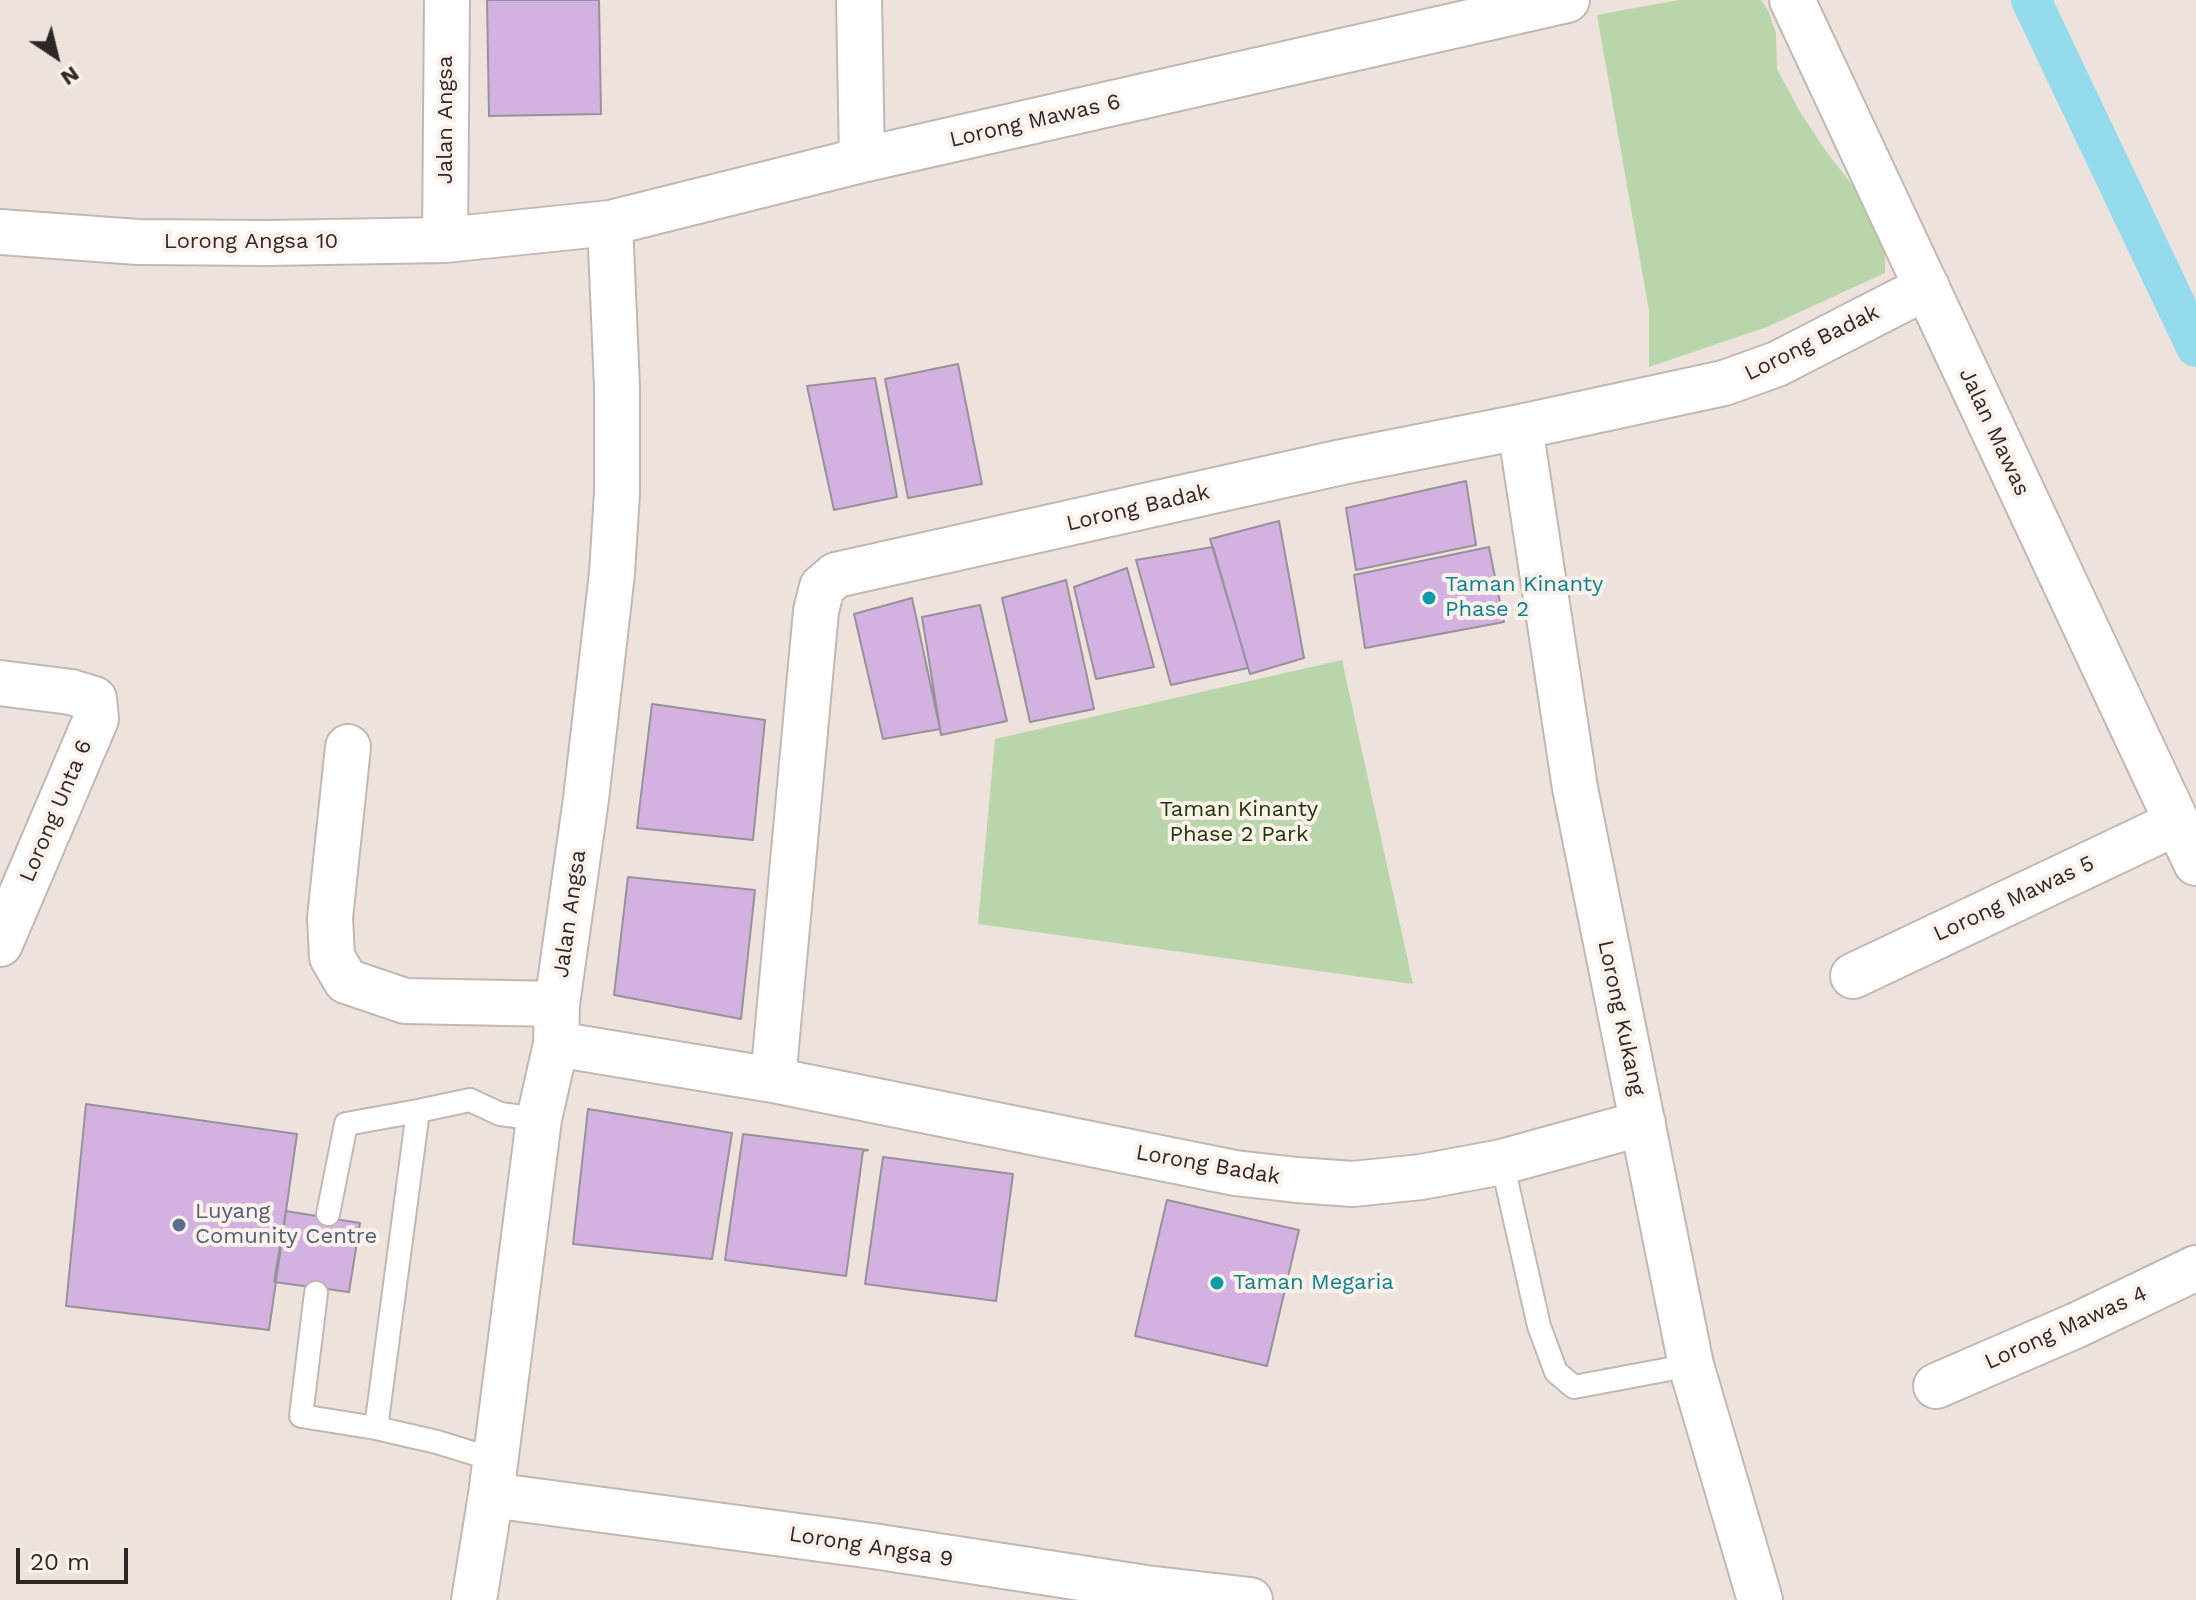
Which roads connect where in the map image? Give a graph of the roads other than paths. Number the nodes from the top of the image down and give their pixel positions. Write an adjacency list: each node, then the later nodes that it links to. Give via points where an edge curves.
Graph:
1 (447, 0): 9 (street, Jalan Angsa)
2 (859, 0): 5 (street)
3 (1567, 0): 5 (street, Lorong Mawas 6)
4 (1792, 0): 10 (street, Jalan Mawas)
5 (862, 160): 6 (street, Lorong Mawas 6)
6 (610, 223): 8 (street, Lorong Mawas 6); 18 (street, Jalan Angsa, via 617,387 612,573)
7 (0, 232): 9 (street, Lorong Angsa 10, via 138,242)
8 (503, 236): 9 (street, Lorong Angsa 10)
9 (445, 240)
10 (1927, 287): 11 (street, Lorong Badak, via 1777,364 1724,383); 14 (street, Jalan Mawas)
11 (1520, 427): 19 (street, Lorong Badak, via 836,575 822,587); 22 (street, Lorong Kukang, via 1575,788)
12 (0, 683): 16 (street, Lorong Unta 6, via 94,699 96,719)
13 (348, 747): 18 (street, Lorong Badak, via 330,918 332,957 346,981 405,1001)
14 (2176, 823): 15 (street, Jalan Mawas); 17 (street, Lorong Mawas 5)
15 (2196, 863)
16 (0, 944)
17 (1853, 976)
18 (556, 1024): 19 (street, Lorong Badak); 21 (street, Jalan Angsa)
19 (773, 1080): 23 (street, Lorong Badak, via 1235,1173 1297,1180 1353,1184)
20 (418, 1111): 21 (lane, via 470,1100 500,1114); 24 (lane, via 346,1124); 29 (lane)
21 (539, 1119): 30 (street, Jalan Angsa)
22 (1643, 1123): 23 (street, Lorong Badak); 27 (street, Lorong Kukang)
23 (1502, 1162): 27 (lane, via 1539,1326 1556,1372 1574,1387)
24 (328, 1214)
25 (2196, 1268): 28 (street, Lorong Mawas 4)
26 (316, 1293): 29 (lane, via 301,1416)
27 (1691, 1365): 33 (street, Lorong Kukang)
28 (1936, 1386)
29 (376, 1428): 30 (lane)
30 (493, 1477): 31 (street, Jalan Angsa); 32 (street, Lorong Angsa 9, via 873,1546)
31 (474, 1600)
32 (1250, 1600)
33 (1760, 1600)

